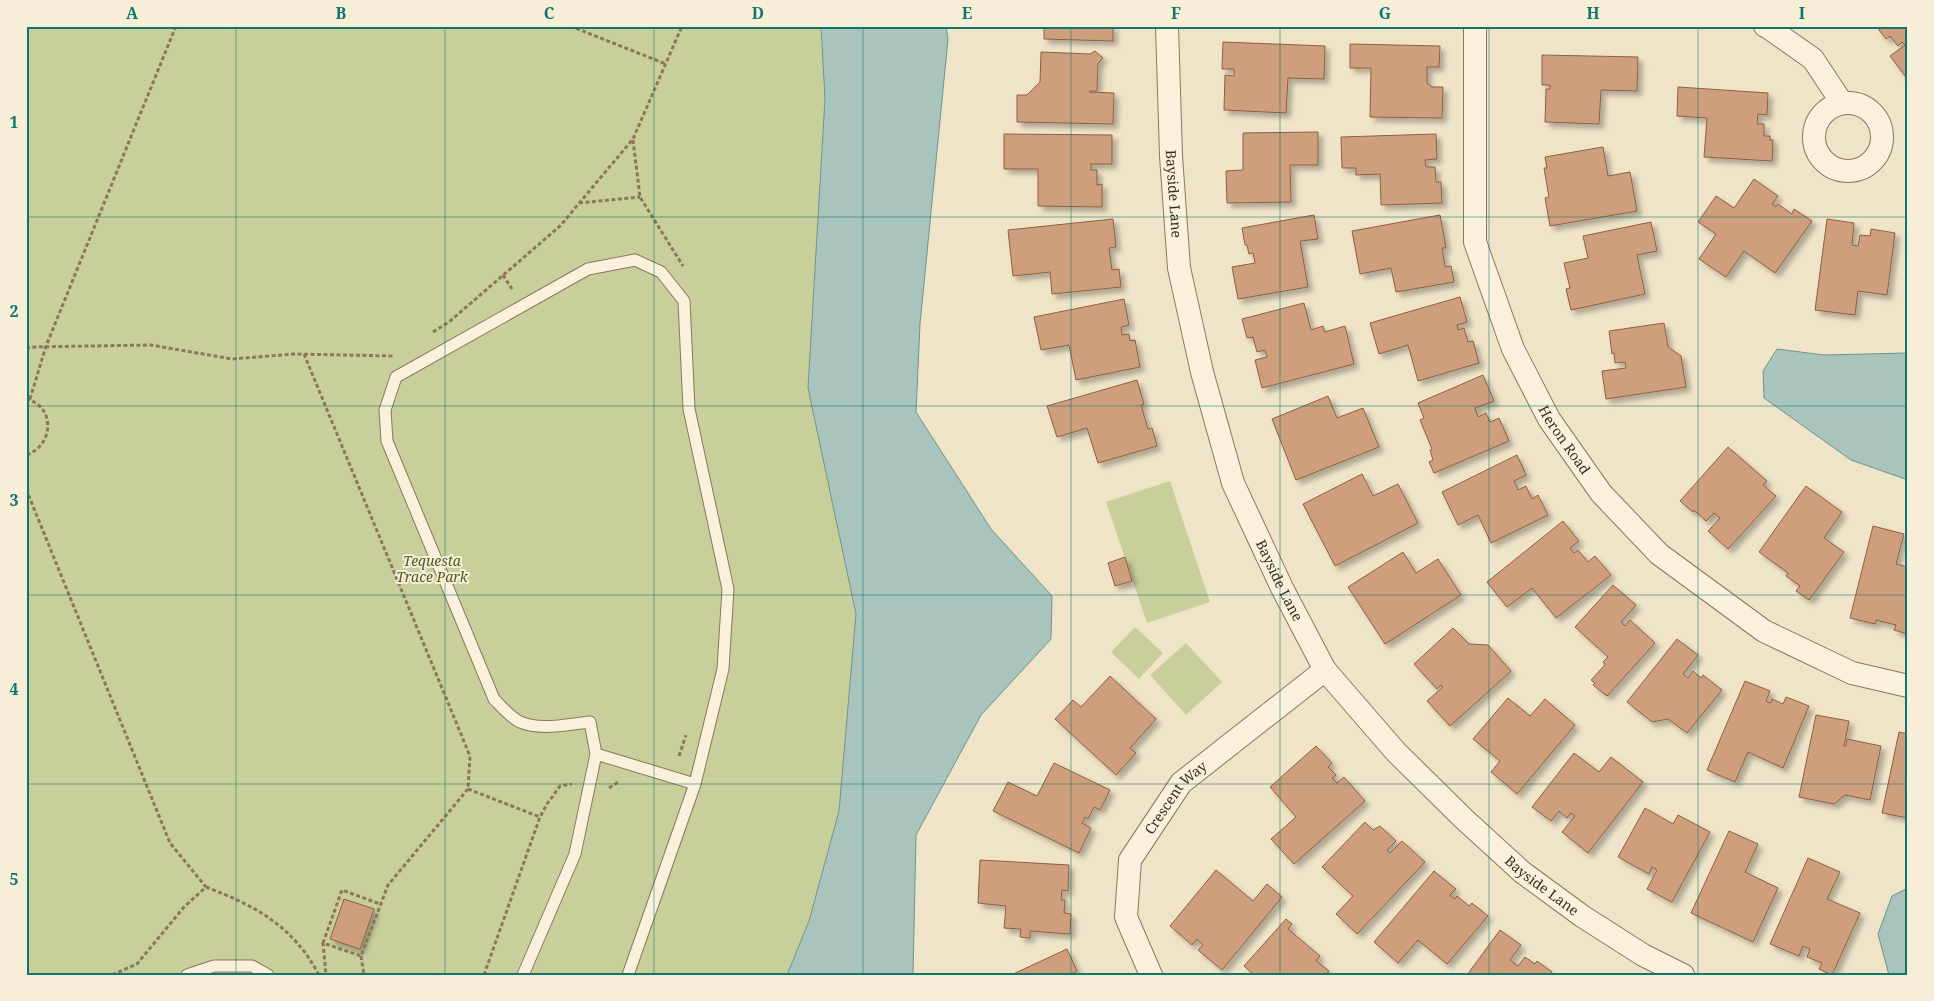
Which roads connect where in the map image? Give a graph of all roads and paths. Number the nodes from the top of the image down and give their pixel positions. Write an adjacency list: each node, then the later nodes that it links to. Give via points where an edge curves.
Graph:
1 (176, 26): 16 (path)
2 (570, 26): 7 (path)
3 (682, 26): 7 (path)
4 (1167, 26): 23 (street, Bayside Lane, via 1179,268 1202,372 1233,483 1282,588)
5 (1475, 26): 24 (street, Heron Road, via 1475,242 1513,349 1549,419 1601,494 1660,554 1764,631 1852,673)
6 (1765, 26): 8 (street, via 1812,59)
7 (666, 64): 9 (path)
8 (1842, 103)
9 (633, 139): 10 (path); 11 (path)
10 (640, 197): 11 (path); 12 (path)
11 (580, 203): 13 (path, via 560,226)
12 (685, 271)
13 (503, 275): 14 (path); 15 (path, via 449,322)
14 (512, 289)
15 (427, 336)
16 (46, 346): 17 (path); 18 (path, via 151,345 232,359); 20 (path)
17 (26, 348)
18 (304, 354): 19 (path); 30 (path, via 470,756)
19 (397, 356)
20 (28, 399): 21 (path, via 44,412 48,431 40,448)
21 (26, 455)
22 (26, 489): 32 (path, via 170,842)
23 (1326, 670): 45 (street, Crescent Way, via 1181,783 1130,860 1126,916); 46 (street, Bayside Lane, via 1396,752 1522,872 1582,916 1643,955)
24 (1908, 686)
25 (688, 729): 27 (path)
26 (596, 754): 29 (lane); 29 (lane, via 590,722 533,726 506,712 494,698 387,441 385,410 396,377 588,269 635,260 661,272 684,301 689,409 728,590 723,669); 43 (lane, via 575,854)
27 (679, 756)
28 (572, 784): 31 (path, via 560,786)
29 (695, 784): 44 (lane)
30 (468, 789): 31 (path); 33 (path, via 388,885)
31 (540, 817): 42 (path)
32 (206, 887): 36 (path, via 184,906 137,964); 39 (path, via 260,911 298,942)
33 (380, 904): 34 (path, via 342,890); 35 (path)
34 (323, 943): 35 (path); 40 (path)
35 (361, 956): 41 (path)
36 (112, 975)
37 (187, 975): 38 (lane, via 214,966 252,966)
38 (268, 975)
39 (318, 975)
40 (326, 975)
41 (364, 975)
42 (484, 975)
43 (522, 975)
44 (628, 975)
45 (1151, 975)
46 (1682, 975)

